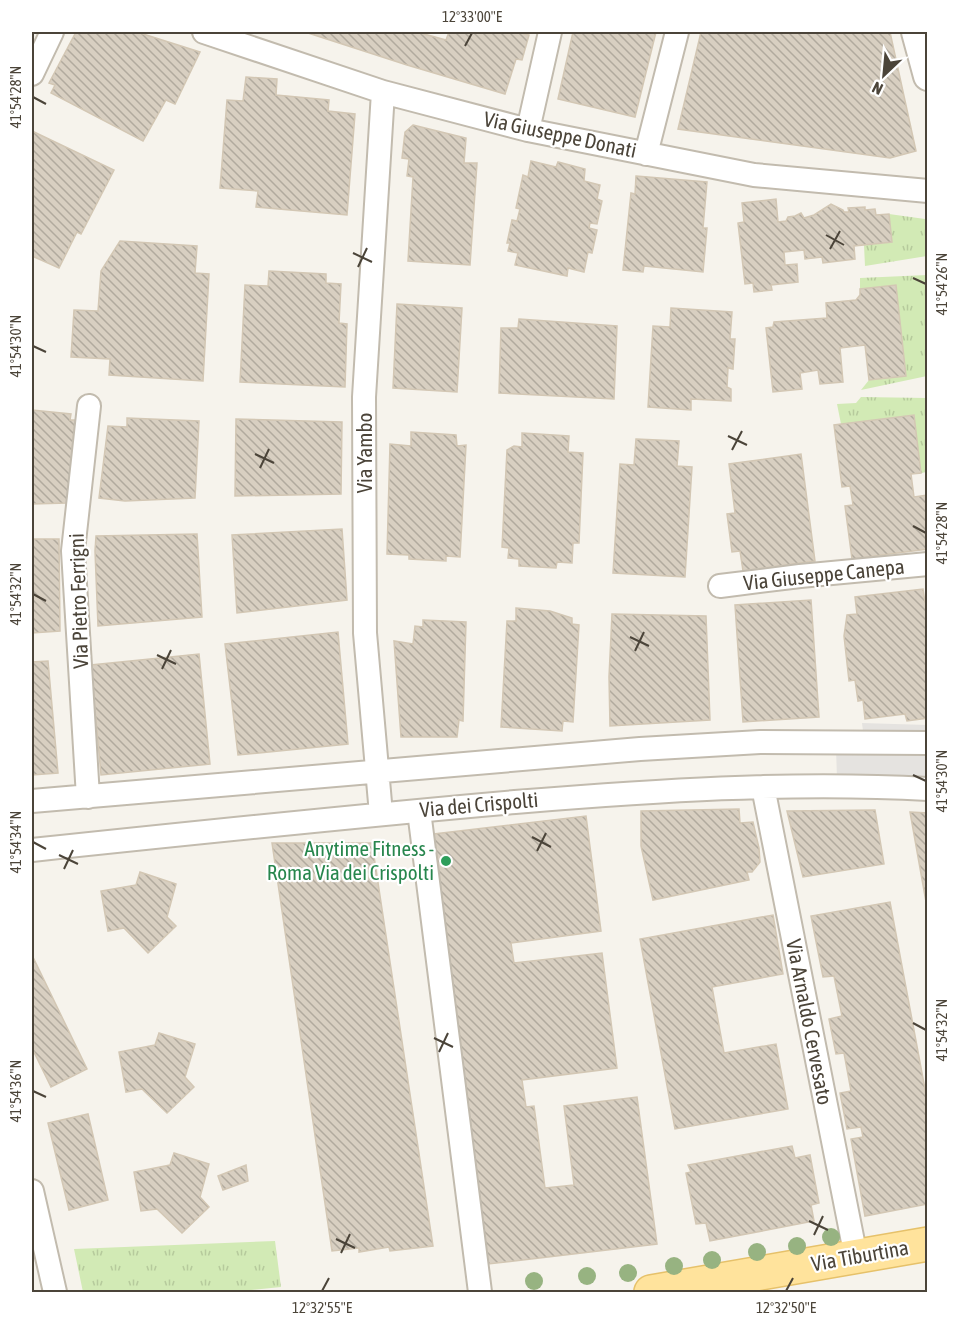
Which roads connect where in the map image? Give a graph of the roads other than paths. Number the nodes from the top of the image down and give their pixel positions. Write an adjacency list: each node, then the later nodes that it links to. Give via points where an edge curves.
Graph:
1 (52, 32): 6 (street)
2 (204, 32): 8 (street, Via Giuseppe Donati)
3 (550, 32): 9 (street)
4 (677, 32): 10 (street)
5 (916, 32): 7 (street)
6 (32, 74)
7 (927, 76)
8 (383, 92): 9 (street, Via Giuseppe Donati); 16 (street, Via Yambo, via 364,397 365,633)
9 (528, 130): 10 (street, Via Giuseppe Donati)
10 (646, 154): 11 (street, Via Giuseppe Donati, via 754,175)
11 (927, 191)
12 (89, 406): 19 (street, Via Pietro Ferrigni, via 73,551)
13 (927, 564): 14 (street, Via Giuseppe Canepa)
14 (720, 586)
15 (927, 742): 16 (street, Via dei Crispolti, via 760,742)
16 (378, 771): 19 (street, Via dei Crispolti); 22 (street, Via Yambo)
17 (763, 787): 18 (street, Via dei Crispolti); 21 (street, Via dei Crispolti, via 663,790); 27 (street, Via Arnaldo Cervesato)
18 (927, 789)
19 (88, 797): 20 (street, Via dei Crispolti)
20 (32, 801)
21 (419, 811): 22 (street, Via dei Crispolti); 29 (street)
22 (381, 814): 23 (street, Via dei Crispolti)
23 (32, 850)
24 (32, 1191): 25 (street)
25 (35, 1216): 28 (street)
26 (927, 1245): 27 (main road, Via Tiburtina)
27 (856, 1257): 30 (main road, Via Tiburtina)
28 (55, 1293)
29 (480, 1293)
30 (651, 1293)

